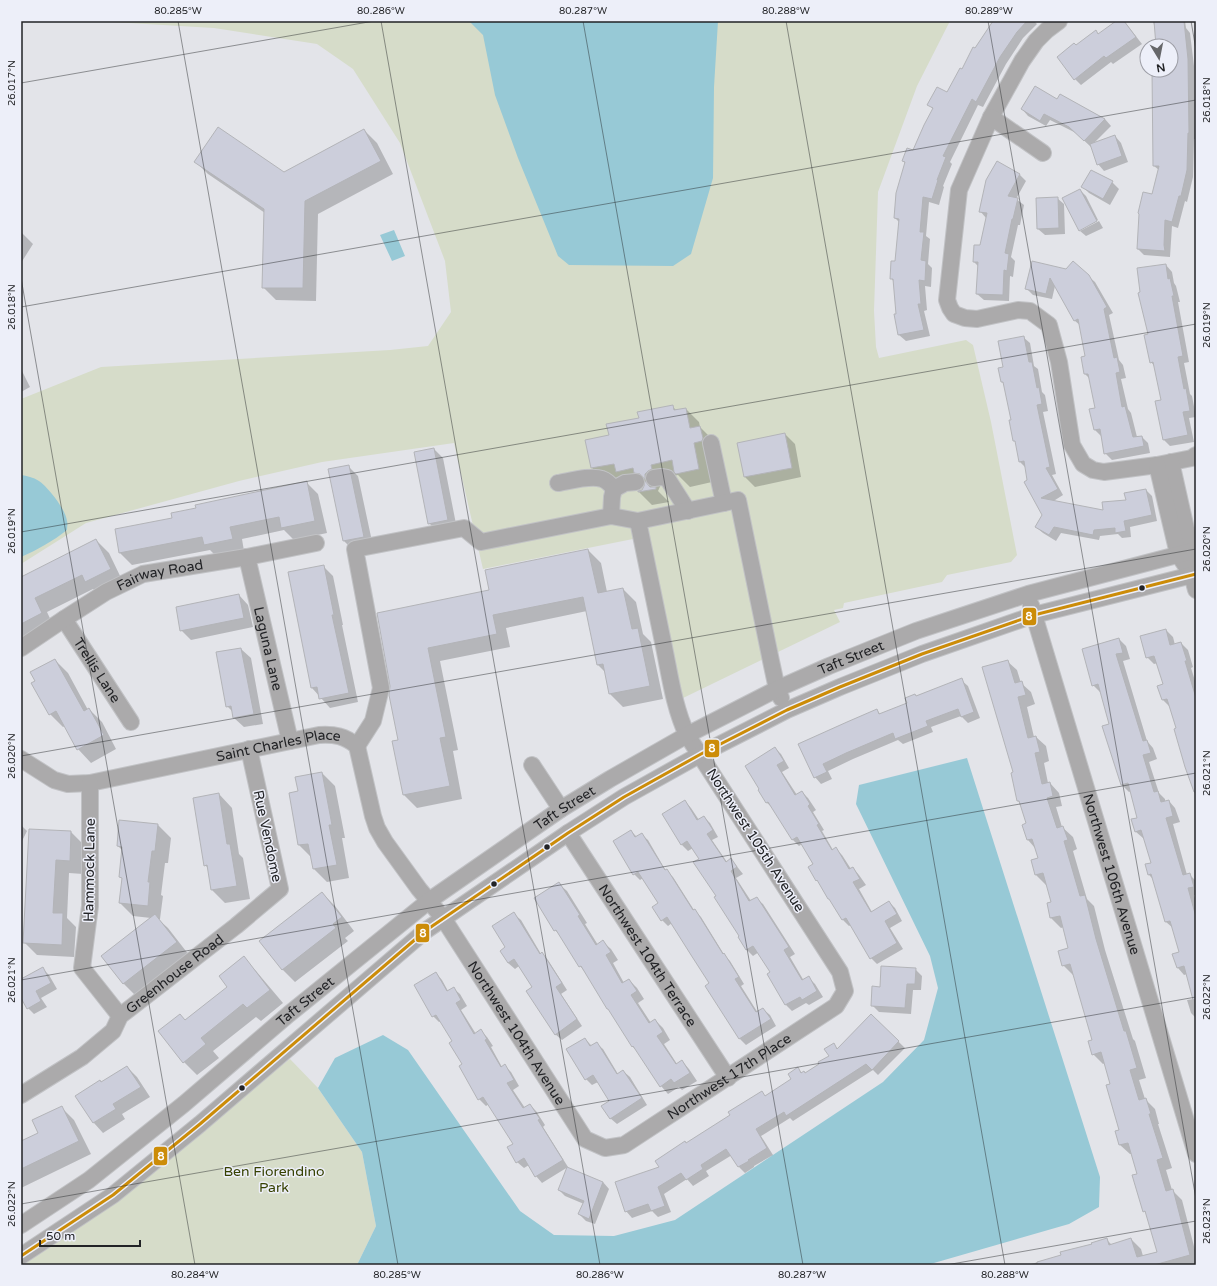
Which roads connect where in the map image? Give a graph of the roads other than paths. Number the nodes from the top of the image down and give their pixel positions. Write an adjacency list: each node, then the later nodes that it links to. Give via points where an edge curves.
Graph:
1 (1058, 21): 2 (street, via 1036,41 1022,60)
2 (991, 117): 3 (street); 6 (street, via 959,190 947,300 950,308 954,314 965,318 1018,310 1030,311 1049,325 1059,362 1072,445 1083,464 1093,470 1104,472)
3 (1043, 153)
4 (711, 443): 11 (street)
5 (1196, 455): 6 (street)
6 (1164, 464): 16 (street)
7 (654, 478): 12 (street, via 667,478)
8 (636, 482): 10 (street)
9 (558, 483): 10 (street, via 602,478)
10 (614, 489): 13 (street)
11 (724, 503): 12 (street); 23 (street, via 738,500)
12 (688, 510): 14 (street)
13 (611, 516): 14 (street); 28 (street, via 481,542 464,528 355,549 381,688 373,720)
14 (638, 521): 26 (street, Northwest 105th Avenue, via 677,708)
15 (316, 543): 17 (street, Fairway Road)
16 (1188, 552): 18 (street); 19 (street, Taft Street)
17 (247, 557): 21 (street, Fairway Road, via 144,574 106,592); 27 (street, Laguna Lane)
18 (1195, 580): 20 (street, Taft Street)
19 (1028, 594): 20 (street, Northwest 106th Avenue); 23 (street, Taft Street, via 916,631)
20 (1034, 615): 24 (street, Taft Street, via 922,654); 43 (street, Northwest 106th Avenue)
21 (64, 619): 22 (street, Fairway Road); 25 (street, Trellis Lane)
22 (21, 648)
23 (777, 689): 24 (street); 26 (street, Taft Street)
24 (787, 710): 30 (street, Taft Street)
25 (130, 722)
26 (688, 735): 30 (street, Northwest 105th Avenue); 34 (street, Taft Street)
27 (290, 741): 28 (street, Saint Charles Place, via 328,734 349,739); 29 (street, Saint Charles Place)
28 (357, 746): 36 (street, Saint Charles Place, via 377,828)
29 (249, 749): 33 (street, Saint Charles Place); 37 (street, Rue Vendome, via 280,889)
30 (701, 754): 35 (street, Taft Street); 38 (street, Northwest 105th Avenue, via 840,972)
31 (21, 759): 33 (street, Saint Charles Place, via 54,780 68,784)
32 (532, 765): 34 (street)
33 (90, 783): 39 (street, Hammock Lane, via 90,906 82,968)
34 (561, 809): 36 (street, Taft Street)
35 (568, 832): 36 (street, Taft Street); 40 (street, Northwest 104th Terrace)
36 (436, 909): 42 (street, Northwest 104th Avenue, via 585,1139); 44 (street, Taft Street, via 289,1014 184,1104 89,1180); 45 (street, Taft Street, via 425,931 200,1124 113,1195)
37 (236, 926): 39 (street, Greenhouse Road)
38 (845, 991): 40 (street, Northwest 17th Place, via 836,1006)
39 (120, 1016): 41 (street, Greenhouse Road, via 113,1031 82,1057)
40 (728, 1078): 42 (street, Northwest 17th Place, via 624,1145)
41 (21, 1095)
42 (605, 1148)
43 (1196, 1154)
44 (21, 1225)
45 (21, 1256)

